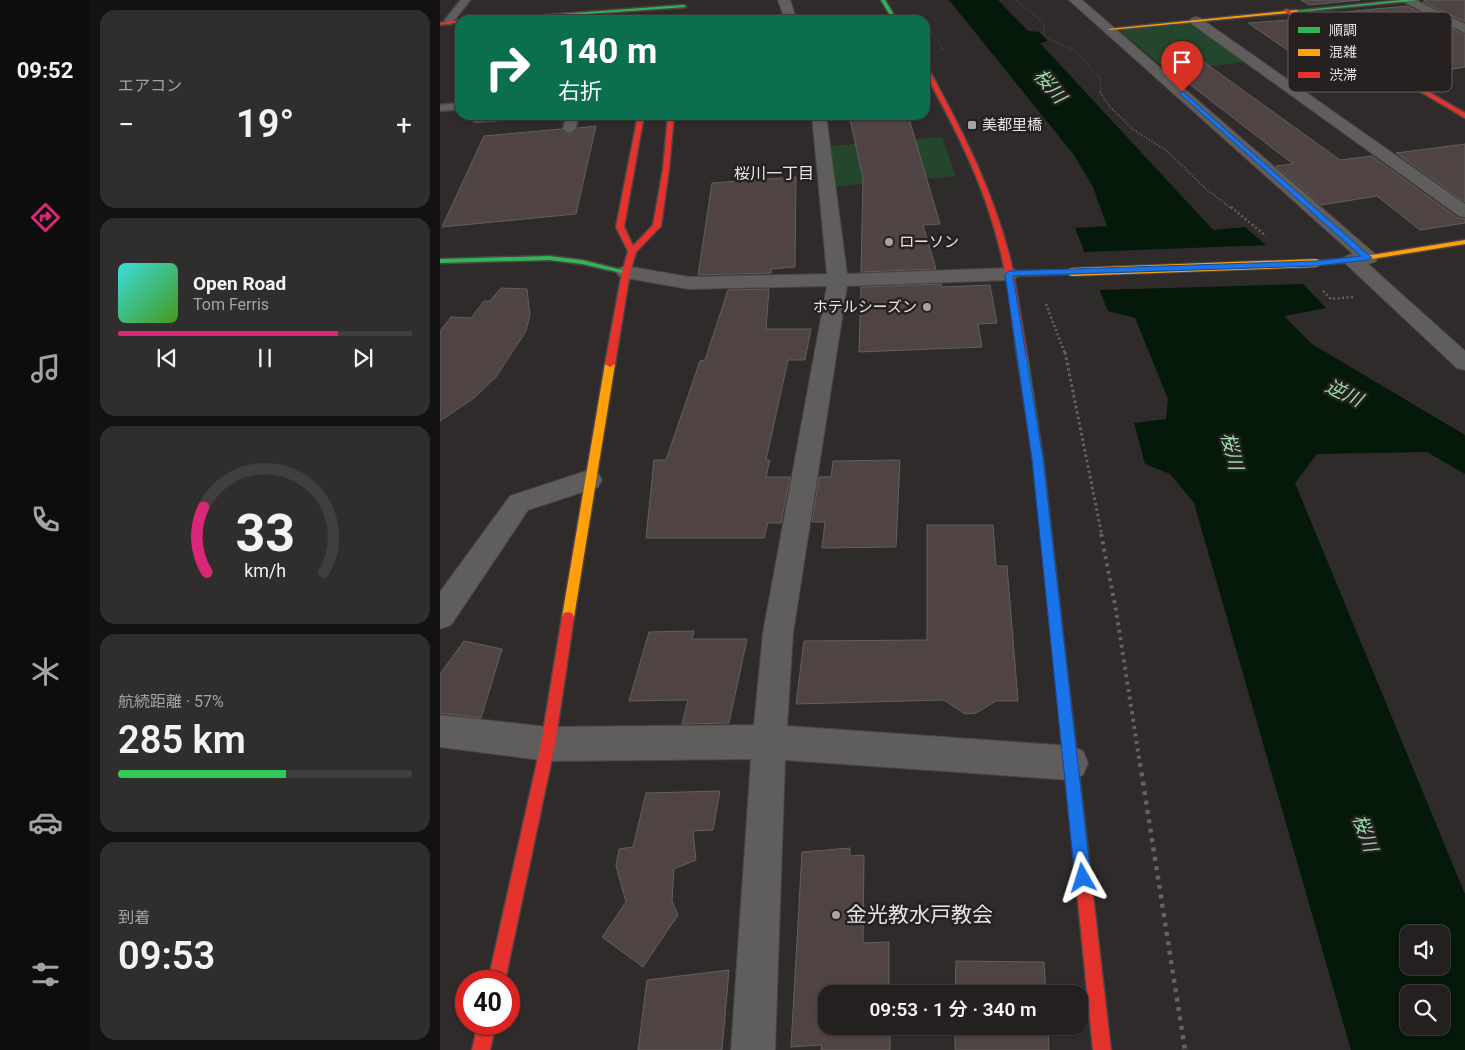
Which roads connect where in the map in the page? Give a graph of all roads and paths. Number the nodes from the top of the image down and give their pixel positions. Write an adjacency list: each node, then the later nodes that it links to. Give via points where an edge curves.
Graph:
1 (466, 0): 18 (lane)
2 (784, 0): 14 (street)
3 (883, 0): 15 (street)
4 (1017, 0): 34 (path, via 1038,16 1048,38 1075,51 1100,78 1100,92 1110,107 1135,131 1166,150 1206,189)
5 (1076, 0): 19 (street)
6 (1270, 0): 11 (street)
7 (1410, 0): 11 (street); 12 (street)
8 (684, 3): 9 (street)
9 (661, 4): 13 (street)
10 (1288, 12): 16 (street)
11 (1290, 12)
12 (1433, 12)
13 (537, 15)
14 (789, 15)
15 (892, 15)
16 (1196, 21): 19 (street); 22 (street)
17 (1452, 22): 20 (street)
18 (444, 23)
19 (1110, 28): 37 (street)
20 (1465, 29)
21 (930, 81): 41 (street, via 953,118 981,184)
22 (1288, 86)
23 (1296, 92): 33 (street)
24 (1425, 92): 27 (street)
25 (455, 106): 26 (lane)
26 (440, 108)
27 (1465, 116)
28 (572, 120): 32 (lane)
29 (640, 120): 36 (street, via 620,227)
30 (671, 120): 36 (street, via 657,226)
31 (820, 120): 42 (street)
32 (569, 129)
33 (1465, 212)
34 (1270, 240)
35 (1465, 242): 37 (street)
36 (632, 251): 39 (street)
37 (1361, 259): 40 (street, bridge); 45 (street)
38 (440, 261): 39 (street, via 547,258 591,263)
39 (626, 272): 42 (street, via 689,283); 46 (street)
40 (1034, 273): 41 (street); 57 (path, via 1066,358 1116,610)
41 (1009, 274): 42 (street); 51 (street, via 1038,459)
42 (838, 280): 49 (street, via 778,633)
43 (1318, 286): 44 (path, via 1331,299)
44 (1357, 296)
45 (1465, 363)
46 (589, 480): 47 (street, via 519,504); 50 (street)
47 (440, 616)
48 (440, 731): 50 (street)
49 (769, 742): 50 (street); 51 (street); 55 (street)
50 (548, 744): 52 (street)
51 (1070, 763): 56 (street)
52 (498, 970)
53 (484, 1035): 54 (street)
54 (481, 1050)
55 (753, 1050)
56 (1102, 1050)
57 (1186, 1050)

